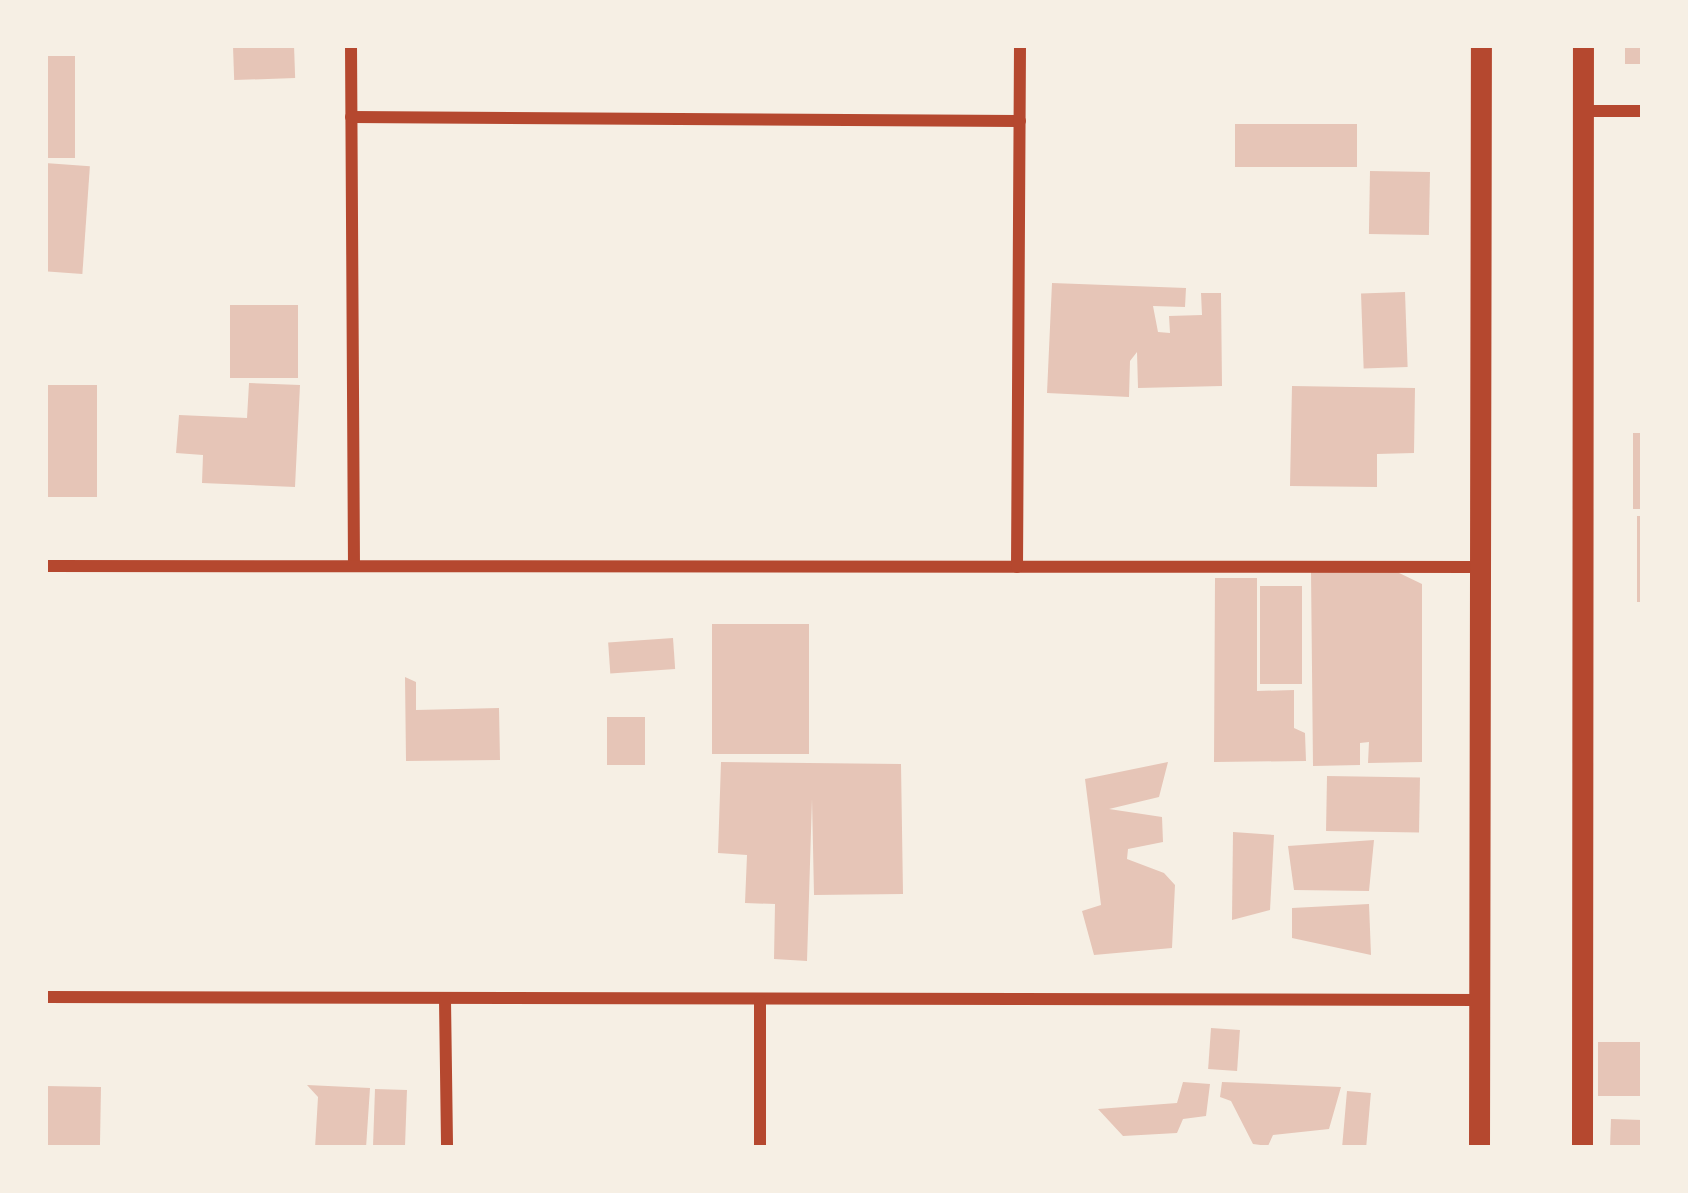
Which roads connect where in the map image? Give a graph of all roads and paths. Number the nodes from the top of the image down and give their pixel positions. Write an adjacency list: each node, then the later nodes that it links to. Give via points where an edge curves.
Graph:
1 (351, 45): 7 (street)
2 (1020, 45): 8 (street)
3 (1480, 45): 12 (street)
4 (1583, 45): 5 (street)
5 (1583, 111): 6 (street); 20 (street)
6 (1643, 111)
7 (351, 117): 8 (street); 10 (street)
8 (1020, 122): 11 (street)
9 (45, 566): 10 (street)
10 (354, 566): 11 (street)
11 (1017, 567): 12 (street)
12 (1481, 567): 15 (street)
13 (45, 997): 14 (street)
14 (446, 1000): 16 (street); 17 (street)
15 (1480, 1000): 16 (street); 19 (street)
16 (760, 1001): 18 (street)
17 (447, 1148)
18 (760, 1148)
19 (1479, 1148)
20 (1582, 1148)

